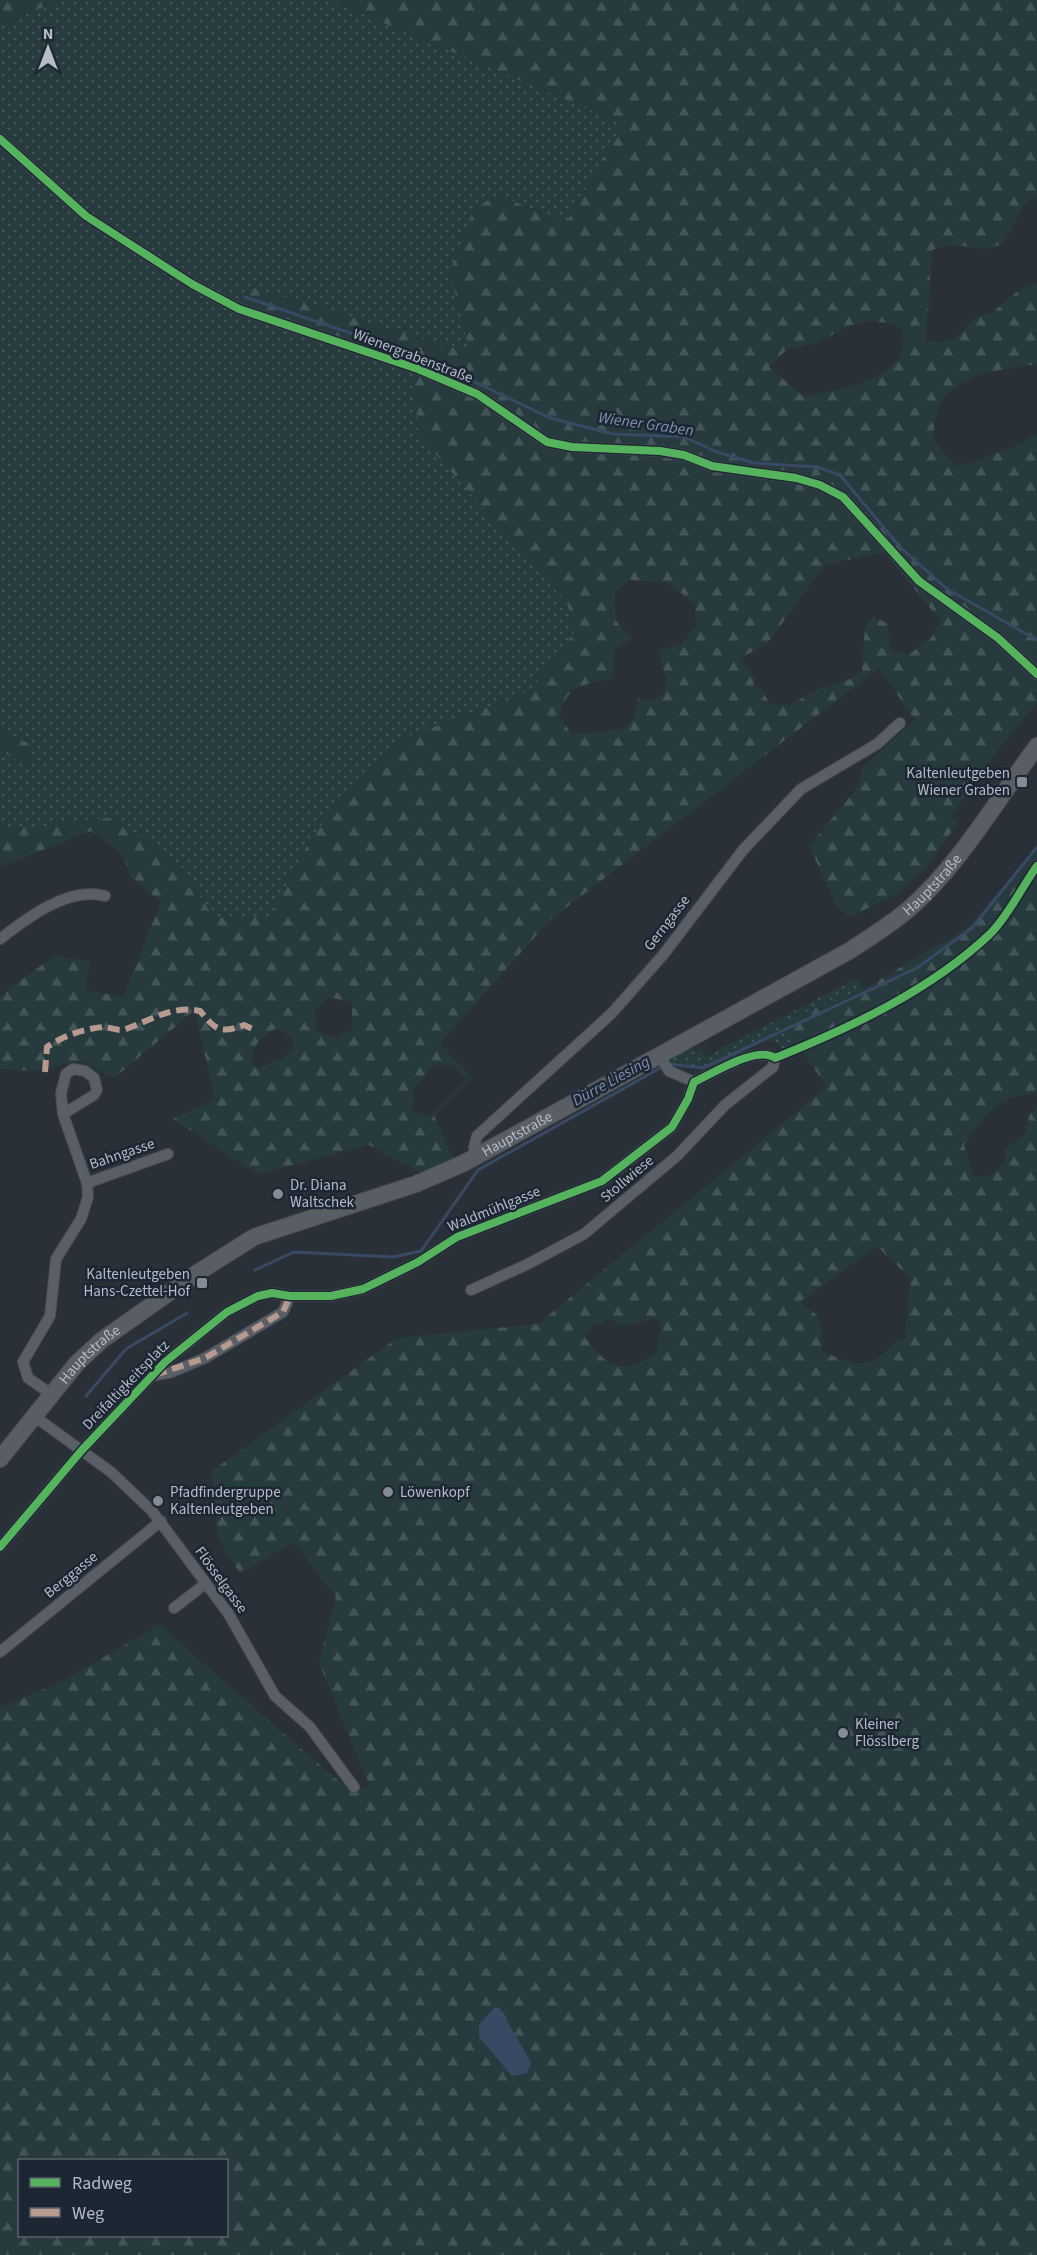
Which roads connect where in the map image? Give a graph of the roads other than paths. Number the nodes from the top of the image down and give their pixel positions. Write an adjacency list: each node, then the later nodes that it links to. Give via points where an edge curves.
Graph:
1 (0, 139): 2 (street, Wienergrabenstraße, via 86,216 192,284 239,309 418,369 477,394 547,442 660,451 712,466 820,485 843,497 919,581 998,638)
2 (1037, 674)
3 (900, 723): 11 (street, Gerngasse, via 877,744 801,789 743,850 663,955 612,1013 477,1136 474,1147)
4 (1037, 746): 7 (main road, Hauptstraße, via 952,862 910,908 849,951)
5 (105, 896): 6 (street, via 92,892 39,909)
6 (0, 939)
7 (660, 1058): 8 (street, via 669,1071); 11 (main road, Hauptstraße)
8 (694, 1083): 13 (street, Stollwiese, via 755,1054 768,1053 775,1058 773,1067 725,1105 677,1156 584,1234); 14 (street, Waldmühlgasse, via 672,1127 602,1182 457,1237 363,1289 331,1296)
9 (63, 1114): 12 (street, Bahngasse)
10 (168, 1154): 12 (street, Bahngasse)
11 (478, 1156): 17 (main road, Hauptstraße, via 416,1184 254,1237 102,1340)
12 (87, 1183): 17 (street, Bahngasse, via 88,1197 81,1219 56,1258 50,1316 23,1362 28,1377)
13 (471, 1290)
14 (290, 1296): 15 (street, Waldmühlgasse, via 258,1296 227,1312); 16 (street, Dreifaltigkeitsplatz, via 283,1311 205,1358)
15 (191, 1339): 16 (street, Dreifaltigkeitsplatz)
16 (152, 1376): 19 (street, Dreifaltigkeitsplatz)
17 (51, 1394): 18 (main road, Hauptstraße)
18 (34, 1416): 19 (street, Flösselgasse); 20 (main road, Hauptstraße)
19 (82, 1450): 21 (street, Flösselgasse, via 124,1482); 22 (street, Dreifaltigkeitsplatz)
20 (0, 1459)
21 (161, 1521): 23 (street, Flösselgasse); 25 (street, Berggasse)
22 (0, 1547)
23 (206, 1584): 24 (street); 26 (street, Flösselgasse, via 228,1613 275,1696 310,1727)
24 (174, 1608)
25 (0, 1652)
26 (354, 1787)

